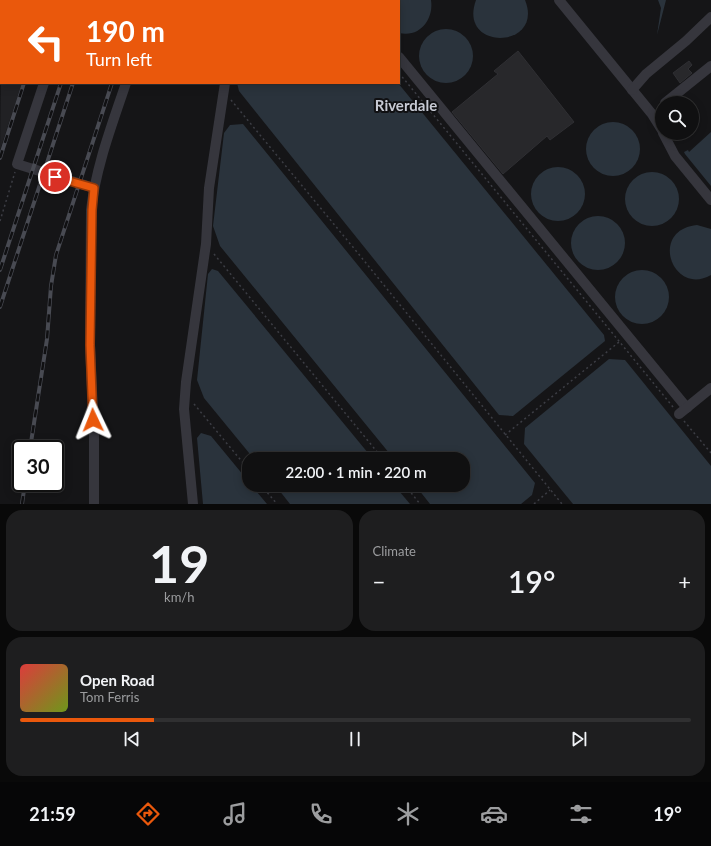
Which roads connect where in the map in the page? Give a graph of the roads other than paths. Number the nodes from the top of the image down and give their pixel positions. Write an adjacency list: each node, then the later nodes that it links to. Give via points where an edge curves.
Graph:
1 (559, 0): 8 (street)
2 (711, 17): 8 (street, via 646,74)
3 (400, 58): 16 (street, via 683,411)
4 (711, 66): 9 (street)
5 (44, 84): 14 (street, via 17,164)
6 (126, 84): 14 (street)
7 (224, 87): 18 (street, via 209,188 206,244 185,393 184,409)
8 (632, 90): 11 (street)
9 (674, 96)
10 (655, 112): 11 (street)
11 (652, 114): 12 (street)
12 (655, 119)
13 (667, 140): 15 (street, via 675,156)
14 (94, 188): 17 (street, via 90,345)
15 (711, 200)
16 (711, 388)
17 (94, 504)
18 (193, 504)

